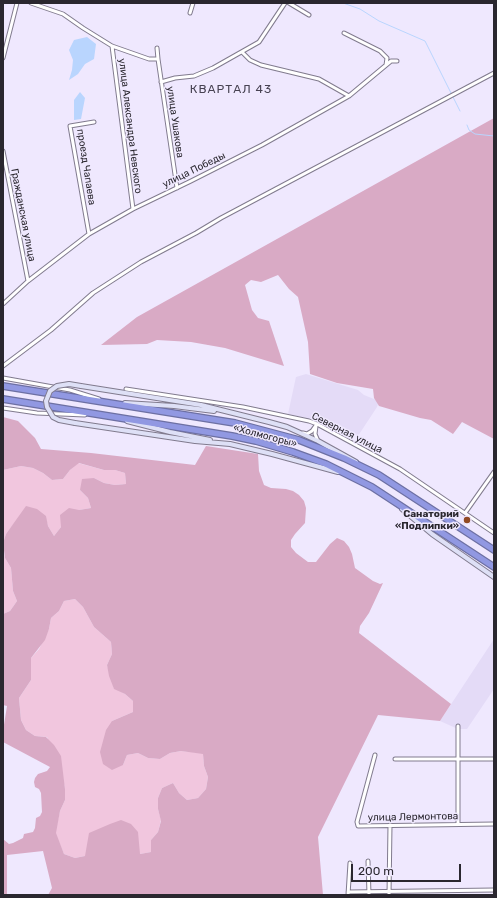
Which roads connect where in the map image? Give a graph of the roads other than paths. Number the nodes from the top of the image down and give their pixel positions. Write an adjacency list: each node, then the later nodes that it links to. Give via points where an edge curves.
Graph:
1 (17, 3): 12 (street)
2 (31, 3): 9 (street, via 63,14)
3 (193, 3): 6 (street)
4 (285, 3): 11 (street, via 259,42)
5 (289, 3): 7 (street)
6 (190, 12)
7 (309, 15)
8 (344, 33): 15 (street, via 380,51 387,58)
9 (112, 46): 13 (street, via 148,59); 22 (street, улица Александра Невского)
10 (156, 48): 13 (street, улица Ушакова)
11 (242, 52): 17 (street, via 194,76); 18 (street, via 250,60 261,65 319,79)
12 (3, 58)
13 (158, 59): 17 (street, улица Ушакова)
14 (397, 61): 15 (street, улица Победы, via 391,61)
15 (386, 65): 18 (street, улица Победы)
16 (494, 73): 26 (street, via 141,262 93,293 51,330)
17 (161, 82): 21 (street, улица Ушакова)
18 (349, 96): 21 (street, улица Победы, via 262,145)
19 (94, 122): 23 (street, проезд Чапаева, via 70,126)
20 (3, 151): 24 (street, Гражданская улица)
21 (176, 188): 22 (street, улица Победы)
22 (133, 208): 23 (street, улица Победы)
23 (89, 234): 24 (street, улица Победы)
24 (28, 281): 25 (street, улица Победы)
25 (3, 304)
26 (3, 366)
27 (3, 378): 31 (street, via 70,390)
28 (3, 386): 31 (highway, «Холмогоры»)
29 (126, 388): 37 (street, Северная улица, via 243,407)
30 (3, 399): 35 (highway, «Холмогоры»)
31 (109, 402): 32 (highway, «Холмогоры»)
32 (116, 403): 34 (main road, via 174,406); 41 (highway, «Холмогоры», via 274,432 325,449)
33 (3, 408): 35 (street, via 37,413)
34 (232, 414): 38 (main road); 40 (main road, bridge, via 180,402 69,384 57,386 50,391 46,401 53,417 64,422 195,442)
35 (105, 415): 36 (highway, «Холмогоры»)
36 (114, 417): 40 (main road); 43 (highway, «Холмогоры», via 256,441 299,454)
37 (317, 424): 38 (street, via 312,431); 39 (street, via 315,434); 45 (street, Северная улица, via 400,469)
38 (302, 433): 39 (main road)
39 (318, 441): 41 (main road)
40 (230, 444): 43 (main road)
41 (368, 469): 47 (highway, «Холмогоры»)
42 (494, 472): 45 (street)
43 (350, 475): 44 (highway, «Холмогоры»)
44 (386, 495): 48 (highway, «Холмогоры»); 49 (main road, via 432,534)
45 (465, 513): 46 (street, Северная улица)
46 (494, 533)
47 (494, 550)
48 (494, 567)
49 (494, 577)
50 (458, 726): 53 (street)
51 (375, 755): 57 (street, улица Лермонтова, via 357,824)
52 (395, 759): 53 (street)
53 (458, 759): 54 (street); 55 (street)
54 (494, 759)
55 (458, 824): 56 (street, улица Лермонтова); 57 (street, улица Лермонтова)
56 (494, 824)
57 (390, 825): 62 (street)
58 (368, 861): 61 (street)
59 (350, 863): 63 (street)
60 (494, 890): 62 (street)
61 (369, 893): 62 (street); 63 (street)
62 (389, 893)
63 (348, 894)

